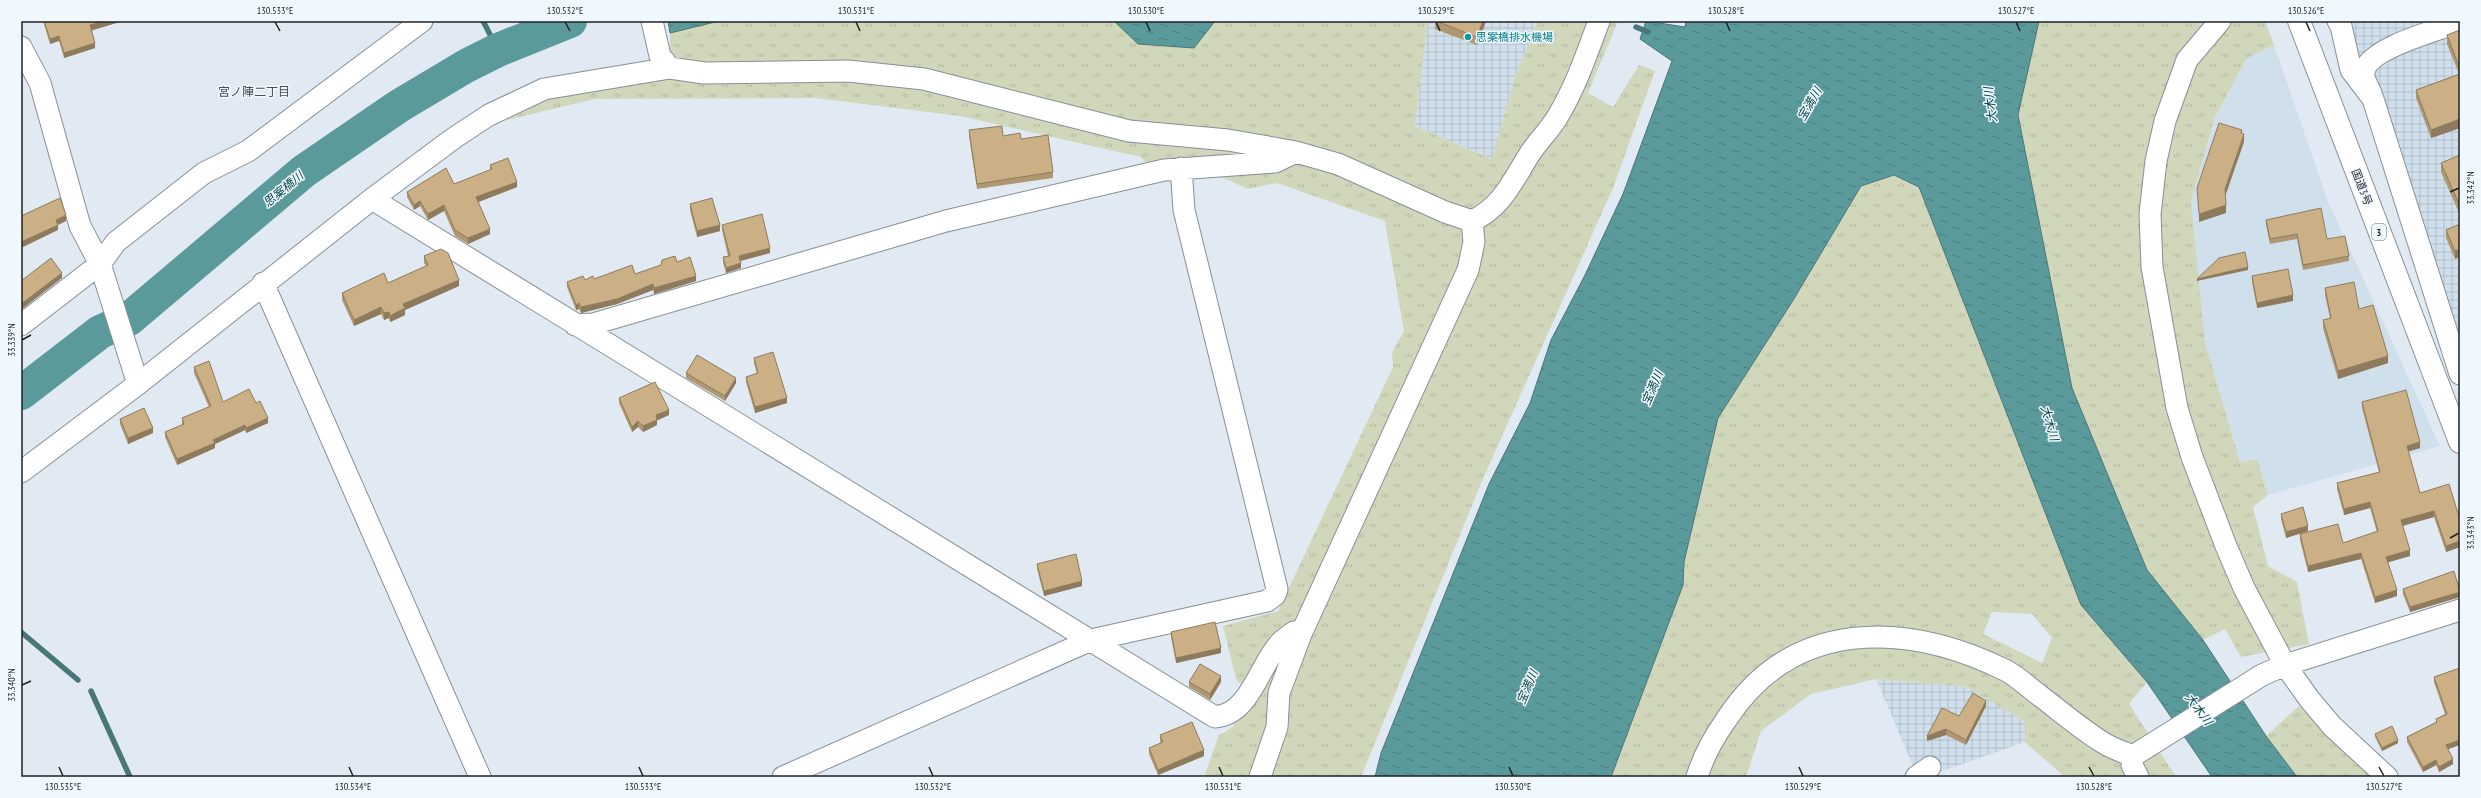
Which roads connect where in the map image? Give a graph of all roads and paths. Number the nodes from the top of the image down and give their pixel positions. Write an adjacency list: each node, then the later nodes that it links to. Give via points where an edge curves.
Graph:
1 (422, 21): 15 (street, via 248,150 204,173 116,242)
2 (652, 21): 9 (street)
3 (1599, 21): 14 (street, via 1578,78 1558,117 1530,153 1498,204 1485,215)
4 (2220, 21): 26 (street, via 2187,60 2165,121 2156,161 2150,214 2152,267 2177,408 2192,457 2244,588)
5 (2299, 21): 21 (highway, 国道3号 / 3)
6 (2338, 21): 10 (street, via 2351,70)
7 (2460, 22): 10 (street, via 2380,52 2366,65 2363,74)
8 (21, 47): 15 (street, via 40,83 80,226)
9 (665, 62): 11 (street, via 704,73 848,71 924,79 1130,130 1228,140); 13 (street, via 544,89 489,116)
10 (2373, 99): 19 (street)
11 (1296, 152): 12 (street, via 1275,162); 14 (street, via 1338,164 1445,212)
12 (1181, 168): 18 (street, via 946,221 593,324); 25 (street, via 1184,210 1277,589 1275,595 1267,601)
13 (372, 199): 16 (street); 18 (street)
14 (1472, 221): 24 (street, via 1474,242 1468,270)
15 (100, 264): 17 (street); 20 (street)
16 (263, 283): 20 (street); 28 (street)
17 (21, 325)
18 (575, 326): 25 (street)
19 (2460, 374)
20 (138, 384): 22 (street)
21 (2460, 442)
22 (21, 472)
23 (2460, 610): 26 (street)
24 (1301, 634): 25 (street, via 1294,632 1281,642 1240,704 1226,716 1215,717); 30 (street, via 1279,693 1277,727)
25 (1092, 640): 29 (street)
26 (2285, 664): 27 (street, via 2262,675); 33 (street, via 2332,726)
27 (2133, 756): 31 (street, via 2103,743 2007,671 1963,651 1907,638 1857,637 1814,647 1774,668 1741,696 1721,728); 32 (street, via 2132,765)
28 (480, 777)
29 (783, 777)
30 (1260, 777)
31 (1697, 777)
32 (2138, 777)
33 (2387, 777)

